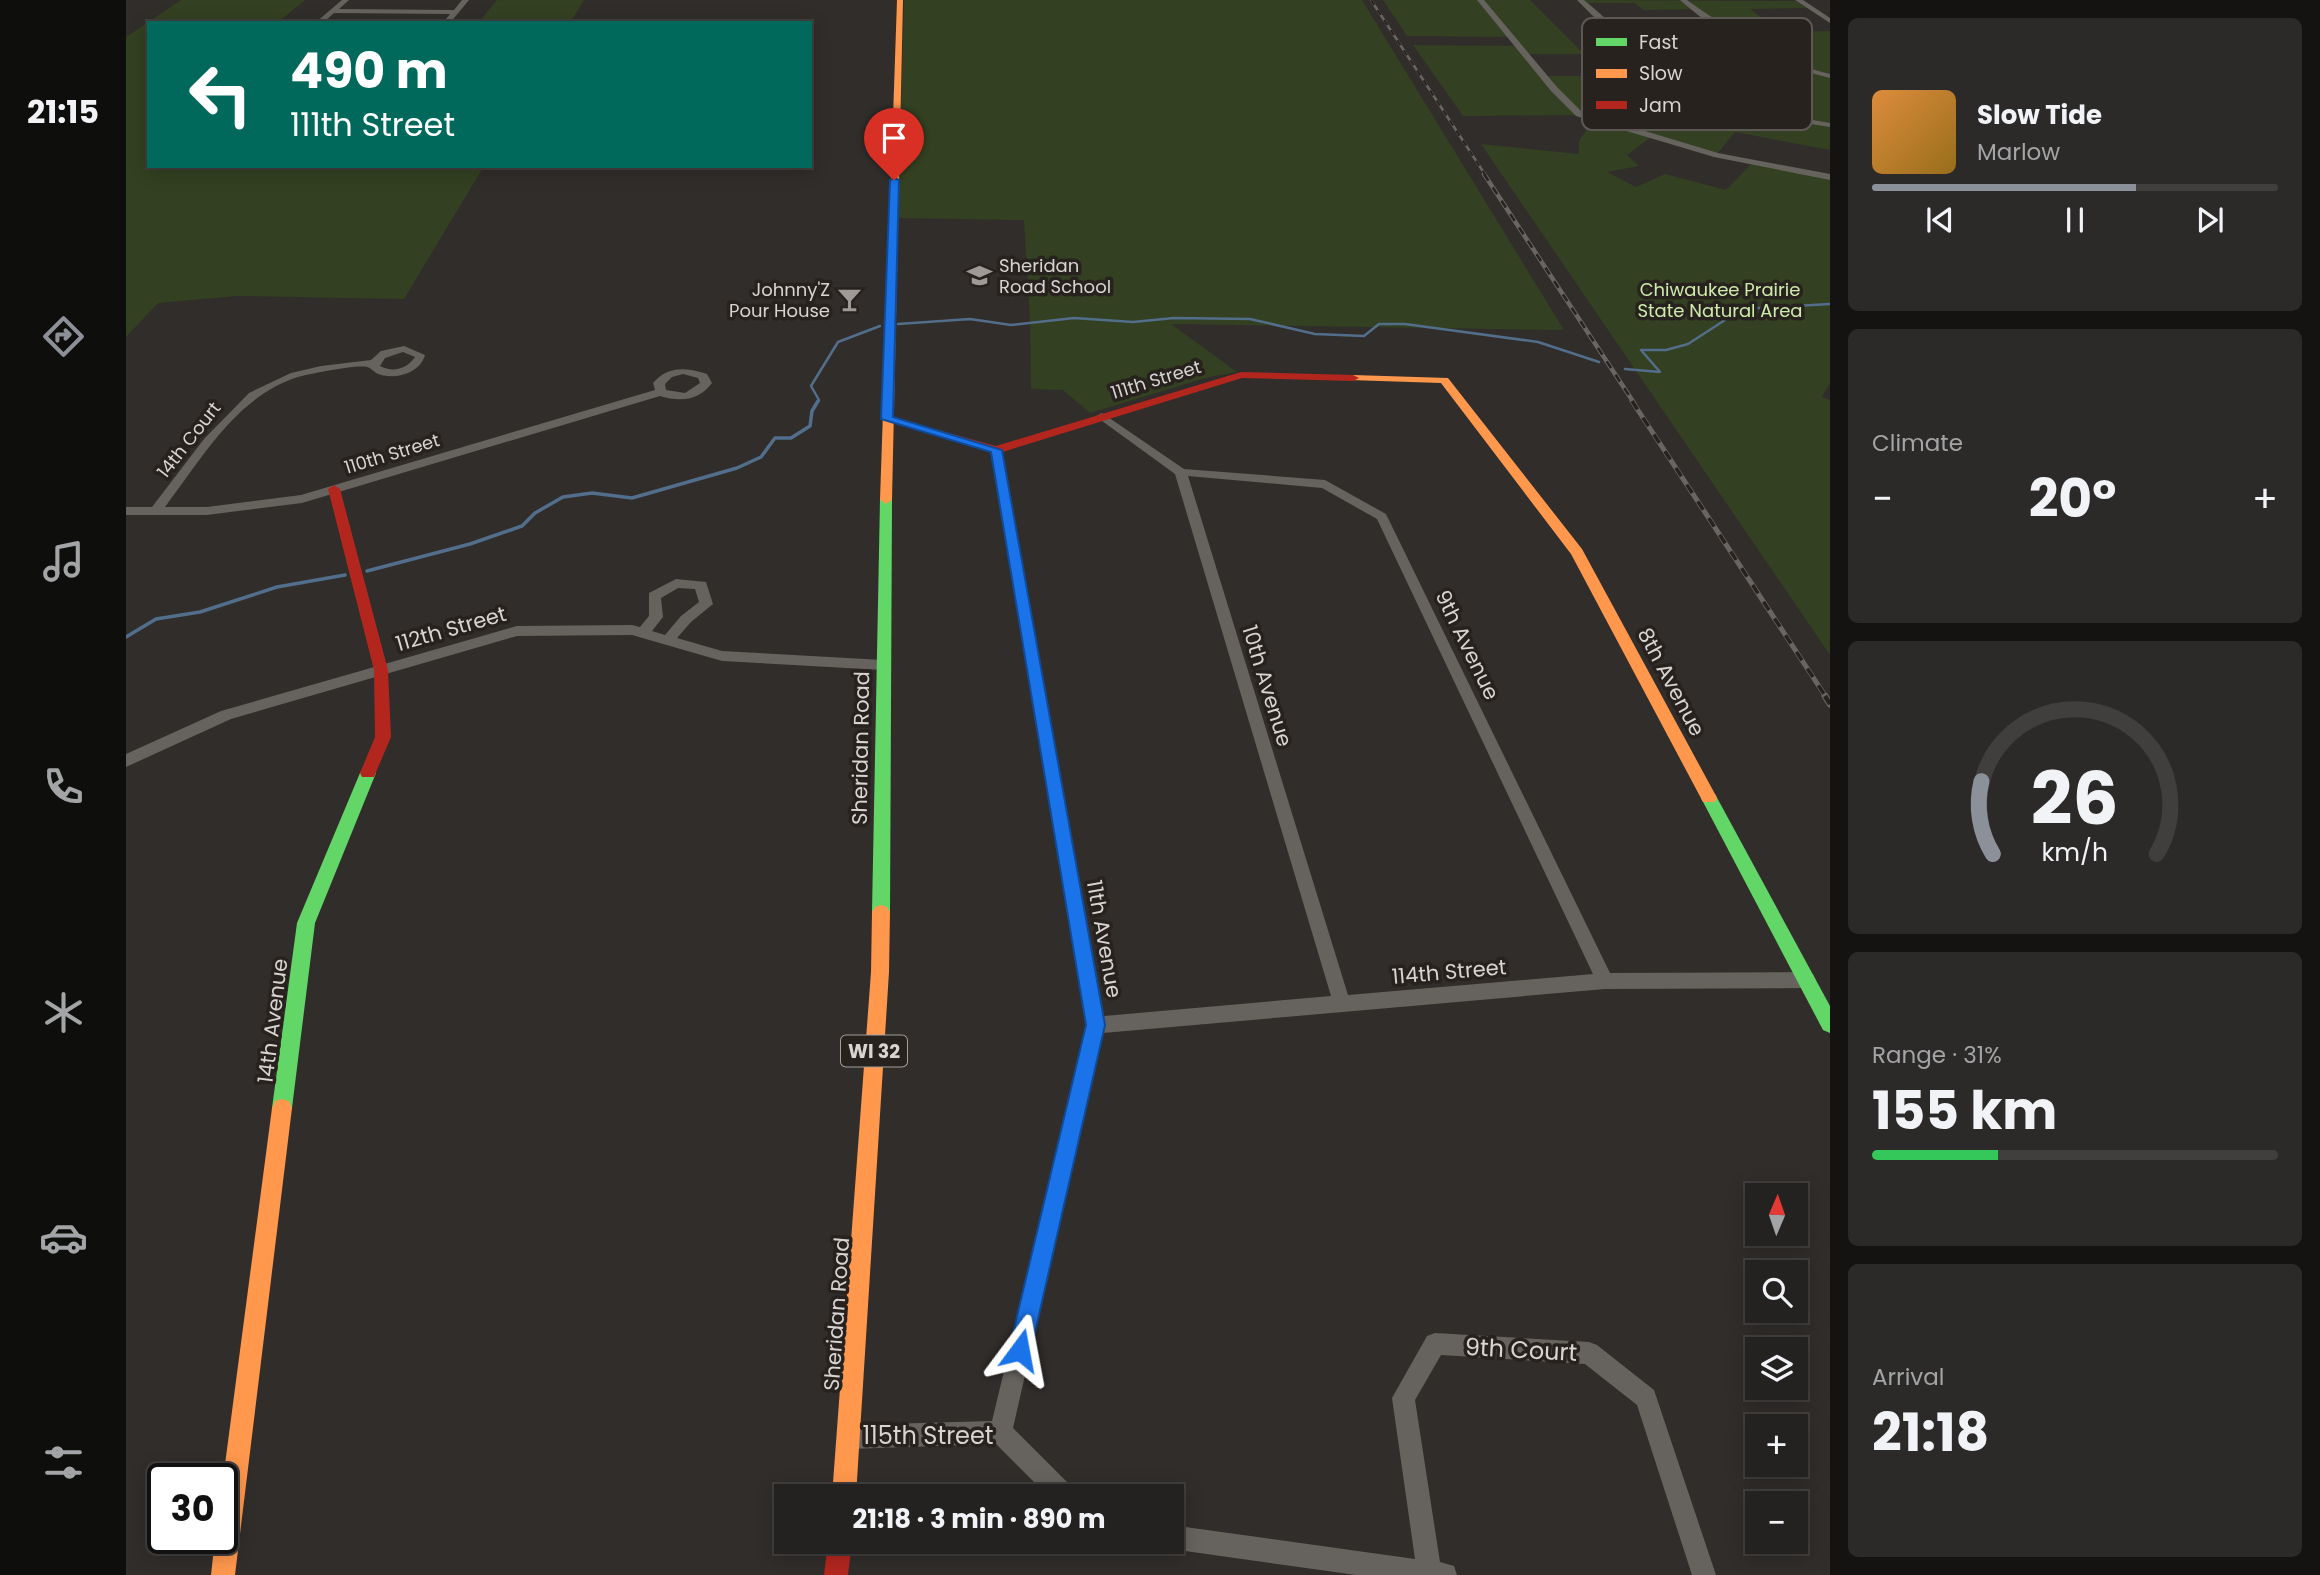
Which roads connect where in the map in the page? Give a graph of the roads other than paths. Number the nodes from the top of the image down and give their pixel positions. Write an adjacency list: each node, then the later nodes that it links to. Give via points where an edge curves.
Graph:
1 (346, 0): 9 (street)
2 (414, 0): 10 (street)
3 (466, 0): 11 (street)
4 (900, 0): 30 (street, Sheridan Road / WI 32)
5 (1480, 0): 21 (street, via 1554,89)
6 (1580, 0): 12 (street)
7 (1683, 0): 13 (street)
8 (1798, 0): 17 (street)
9 (331, 11): 10 (street); 14 (street)
10 (403, 11): 11 (street); 15 (street)
11 (456, 12): 16 (street)
12 (1601, 18)
13 (1709, 18)
14 (320, 21)
15 (393, 21)
16 (448, 21)
17 (1830, 22)
18 (1812, 72): 19 (street)
19 (1815, 73): 20 (street)
20 (1830, 76)
21 (1582, 115)
22 (1812, 122): 23 (street)
23 (1830, 125)
24 (1630, 130): 25 (street, via 1736,160)
25 (1830, 177)
26 (374, 363): 35 (street, 14th Court, via 317,370 271,384 240,404)
27 (1444, 380): 29 (street, 111th Street, via 1241,375); 41 (street, 8th Avenue, via 1577,552)
28 (661, 392): 33 (street, 110th Street)
29 (1102, 416): 31 (street, 111th Street); 32 (street)
30 (887, 419): 31 (street); 38 (street, Sheridan Road / WI 32)
31 (996, 450): 45 (street, 11th Avenue)
32 (1181, 472): 42 (street, 9th Avenue, via 1325,484 1382,517); 43 (street, 10th Avenue)
33 (334, 489): 35 (street, 110th Street, via 302,499 207,511); 39 (street, 14th Avenue)
34 (126, 511): 35 (street, 110th Street)
35 (156, 511)
36 (643, 633): 37 (street, 112th Street); 37 (street, via 656,618 654,596 676,583 701,585 706,604); 39 (street, 112th Street, via 516,631)
37 (668, 640): 38 (street, 112th Street, via 722,656)
38 (883, 665): 47 (street, Sheridan Road / WI 32, via 880,972)
39 (381, 670): 40 (street, 112th Street, via 226,715); 53 (street, 14th Avenue, via 383,737 306,923)
40 (126, 761)
41 (1807, 980): 42 (street, 114th Street); 44 (street, 8th Avenue)
42 (1605, 981): 43 (street, 114th Street)
43 (1342, 1004): 45 (street, 114th Street)
44 (1830, 1024)
45 (1096, 1025): 46 (street, 11th Avenue)
46 (1001, 1432): 47 (street, 115th Street); 49 (street, 115th Street)
47 (850, 1437): 48 (street, Sheridan Road / WI 32)
48 (845, 1484)
49 (1053, 1484)
50 (1184, 1539): 52 (street)
51 (838, 1554): 54 (street)
52 (1430, 1574): 55 (street); 56 (street, 9th Court, via 1403,1398 1436,1344 1588,1353 1646,1398)
53 (223, 1575)
54 (836, 1575)
55 (1445, 1575)
56 (1704, 1575)

